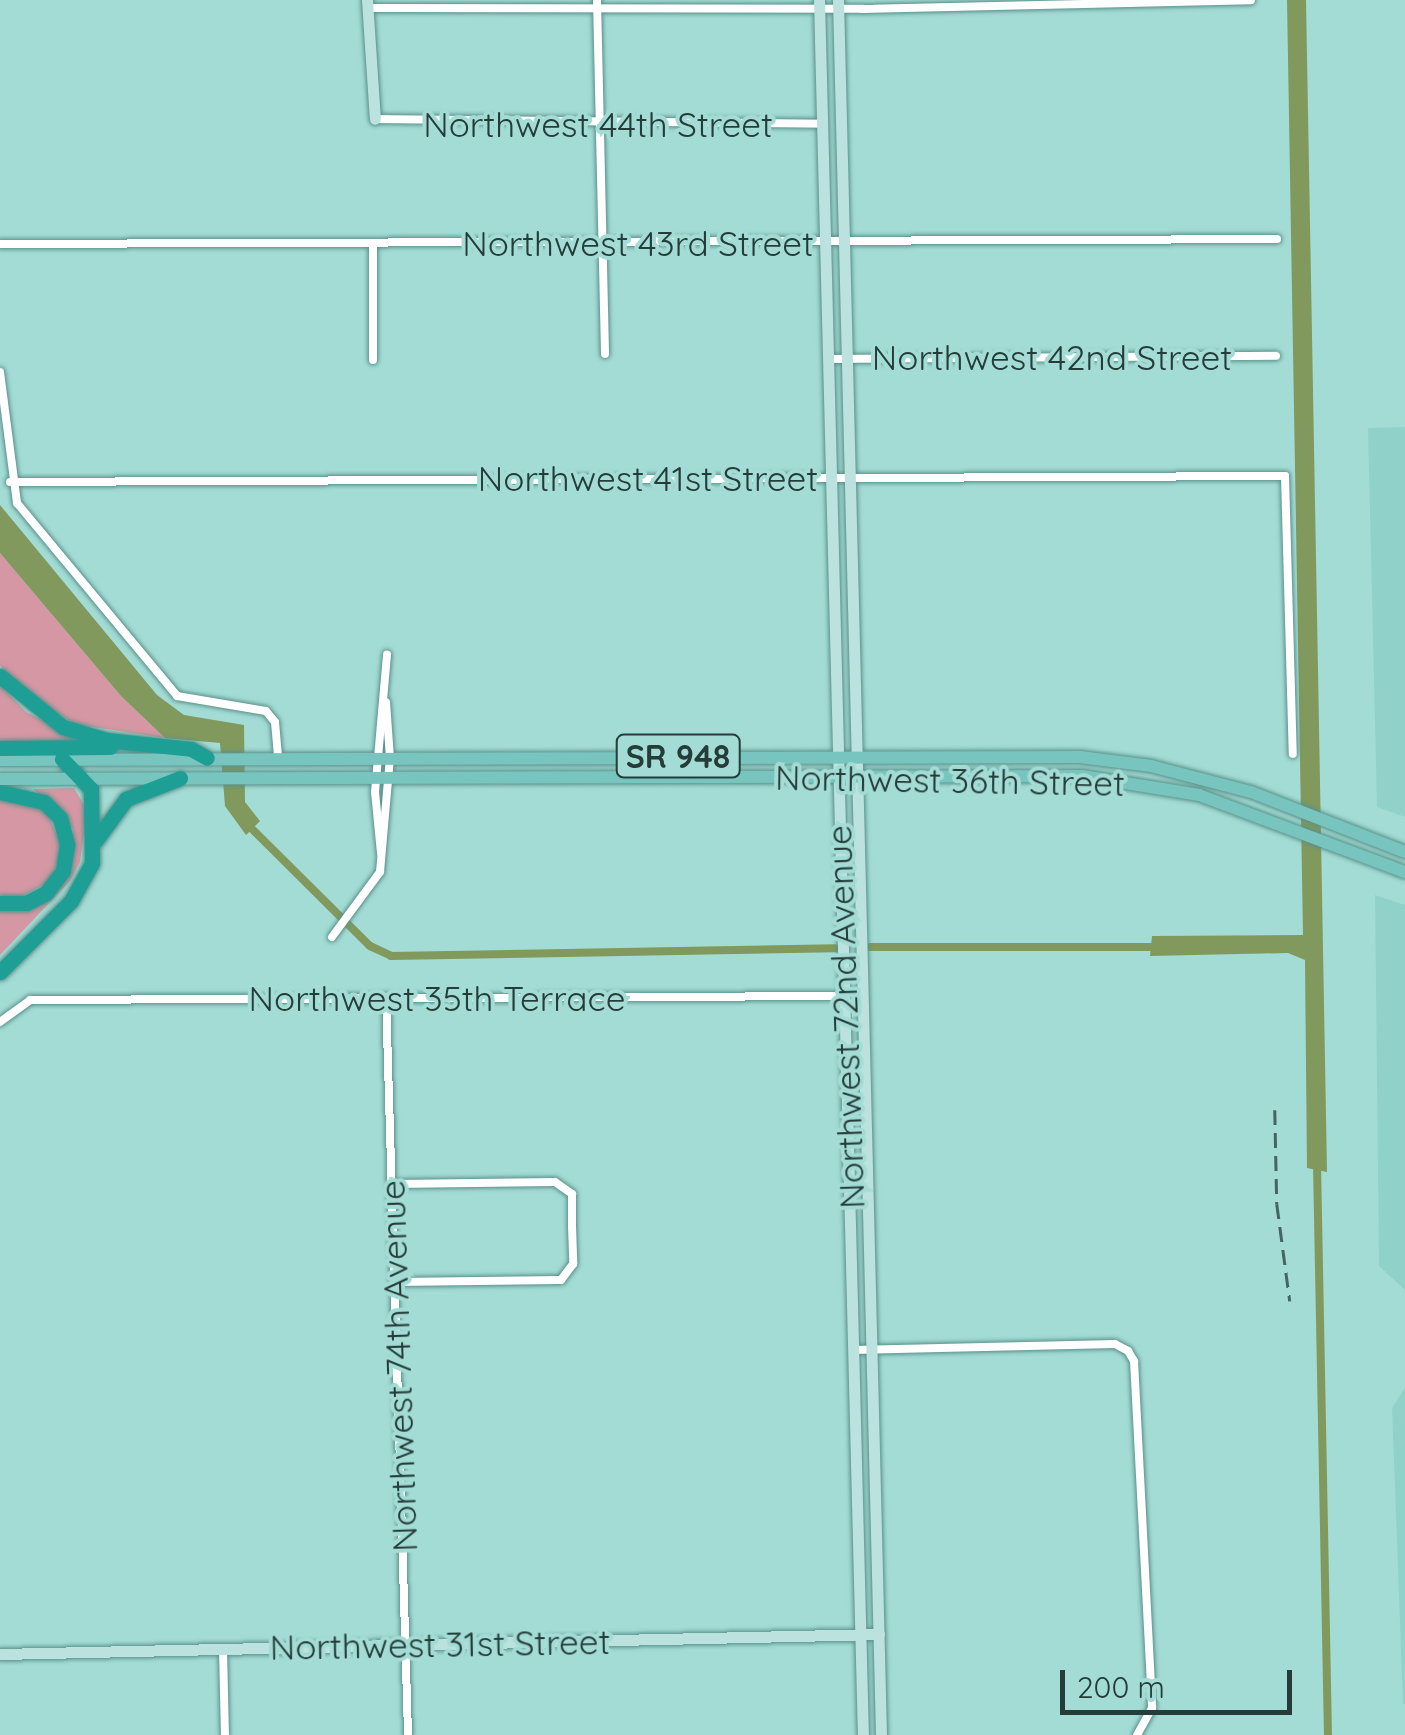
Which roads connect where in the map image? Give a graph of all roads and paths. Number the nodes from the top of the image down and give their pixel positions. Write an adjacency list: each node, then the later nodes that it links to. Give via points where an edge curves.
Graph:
1 (1251, 0): 5 (street)
2 (367, 4): 3 (street); 7 (main road)
3 (597, 4): 4 (street); 8 (street)
4 (820, 4): 5 (street); 9 (main road, Northwest 72nd Avenue)
5 (838, 4): 6 (main road, Northwest 72nd Avenue)
6 (841, 109): 9 (main road); 12 (main road, Northwest 72nd Avenue)
7 (375, 119): 8 (street, Northwest 44th Street)
8 (599, 124): 9 (street, Northwest 44th Street); 14 (street)
9 (822, 124): 11 (main road, Northwest 72nd Avenue)
10 (1276, 238): 12 (street, Northwest 43rd Street)
11 (825, 242): 12 (street, Northwest 43rd Street); 14 (street, Northwest 43rd Street); 18 (main road, Northwest 72nd Avenue)
12 (844, 242): 19 (main road, Northwest 72nd Avenue)
13 (373, 243): 14 (street, Northwest 43rd Street); 15 (street, Northwest 43rd Street); 20 (street)
14 (604, 243): 16 (street)
15 (0, 244)
16 (606, 354)
17 (1276, 356): 19 (street, Northwest 42nd Street)
18 (828, 359): 19 (street, Northwest 42nd Street); 22 (main road, Northwest 72nd Avenue)
19 (847, 359): 23 (main road, Northwest 72nd Avenue)
20 (374, 360)
21 (0, 372): 24 (street)
22 (832, 478): 23 (street, Northwest 41st Street); 24 (street, Northwest 41st Street); 30 (main road, Northwest 72nd Avenue)
23 (851, 478): 29 (street, Northwest 41st Street, via 1286,476); 31 (main road, Northwest 72nd Avenue)
24 (10, 482): 34 (street, via 17,503 177,696 266,710 275,722)
25 (387, 655): 35 (street)
26 (0, 676): 27 (highway, via 56,723)
27 (140, 746): 28 (highway); 33 (highway, via 192,749)
28 (0, 748)
29 (1292, 754)
30 (838, 755): 31 (main road, Northwest 36th Street / SR 948); 32 (main road, Northwest 36th Street / SR 948); 40 (main road, Northwest 72nd Avenue)
31 (858, 755): 41 (main road, Northwest 72nd Avenue); 47 (main road, Northwest 36th Street / SR 948, via 1114,760 1200,777)
32 (497, 757): 35 (main road, Northwest 36th Street / SR 948); 39 (main road)
33 (207, 758): 34 (main road, Northwest 36th Street / SR 948); 36 (main road, Northwest 36th Street)
34 (278, 758): 35 (main road, Northwest 36th Street / SR 948)
35 (384, 758): 38 (street)
36 (62, 759): 37 (main road, Northwest 36th Street); 43 (highway)
37 (0, 760)
38 (383, 776): 39 (main road, Northwest 36th Street / SR 948); 42 (main road, Northwest 36th Street / SR 948); 50 (street, via 380,872)
39 (498, 776): 40 (main road, Northwest 36th Street / SR 948)
40 (838, 776): 41 (main road, Northwest 36th Street / SR 948); 52 (main road, Northwest 72nd Avenue)
41 (858, 776): 48 (main road, Northwest 36th Street / SR 948, via 1116,779 1199,796); 56 (main road, Northwest 72nd Avenue)
42 (180, 778): 43 (main road, Northwest 36th Street / SR 948); 46 (highway, via 126,799)
43 (86, 779): 44 (main road, Northwest 36th Street / SR 948); 46 (highway)
44 (0, 780)
45 (0, 792): 49 (highway, via 44,802 60,818 67,845 63,872 46,893 26,903)
46 (96, 840): 51 (highway, via 92,864 71,901)
47 (1405, 852)
48 (1405, 872)
49 (0, 903)
50 (335, 933)
51 (0, 972)
52 (844, 996): 53 (street, Northwest 35th Terrace); 55 (main road, Northwest 72nd Avenue)
53 (386, 997): 54 (street, Northwest 35th Terrace, via 30,1000); 57 (street, Northwest 74th Avenue)
54 (0, 1022)
55 (849, 1182): 56 (main road); 59 (main road, Northwest 72nd Avenue)
56 (868, 1182): 60 (main road, Northwest 72nd Avenue)
57 (393, 1184): 58 (street, Northwest 74th Avenue); 58 (street, via 564,1185 572,1194 568,1275)
58 (395, 1282): 65 (street, Northwest 74th Avenue)
59 (853, 1350): 60 (street); 62 (main road, Northwest 72nd Avenue)
60 (873, 1350): 61 (main road, Northwest 72nd Avenue); 72 (street, via 1115,1344 1128,1352 1134,1362 1152,1708)
61 (874, 1388): 62 (main road); 64 (main road, Northwest 72nd Avenue)
62 (854, 1402): 63 (main road, Northwest 72nd Avenue)
63 (860, 1634): 64 (main road, Northwest 31st Street); 65 (main road, Northwest 31st Street); 70 (main road, Northwest 72nd Avenue)
64 (879, 1634): 71 (main road, Northwest 72nd Avenue)
65 (406, 1646): 66 (main road, Northwest 31st Street); 69 (street, Northwest 74th Avenue)
66 (223, 1649): 67 (main road, Northwest 31st Street); 68 (street)
67 (0, 1654)
68 (225, 1735)
69 (408, 1735)
70 (863, 1735)
71 (881, 1735)
72 (1137, 1735)

